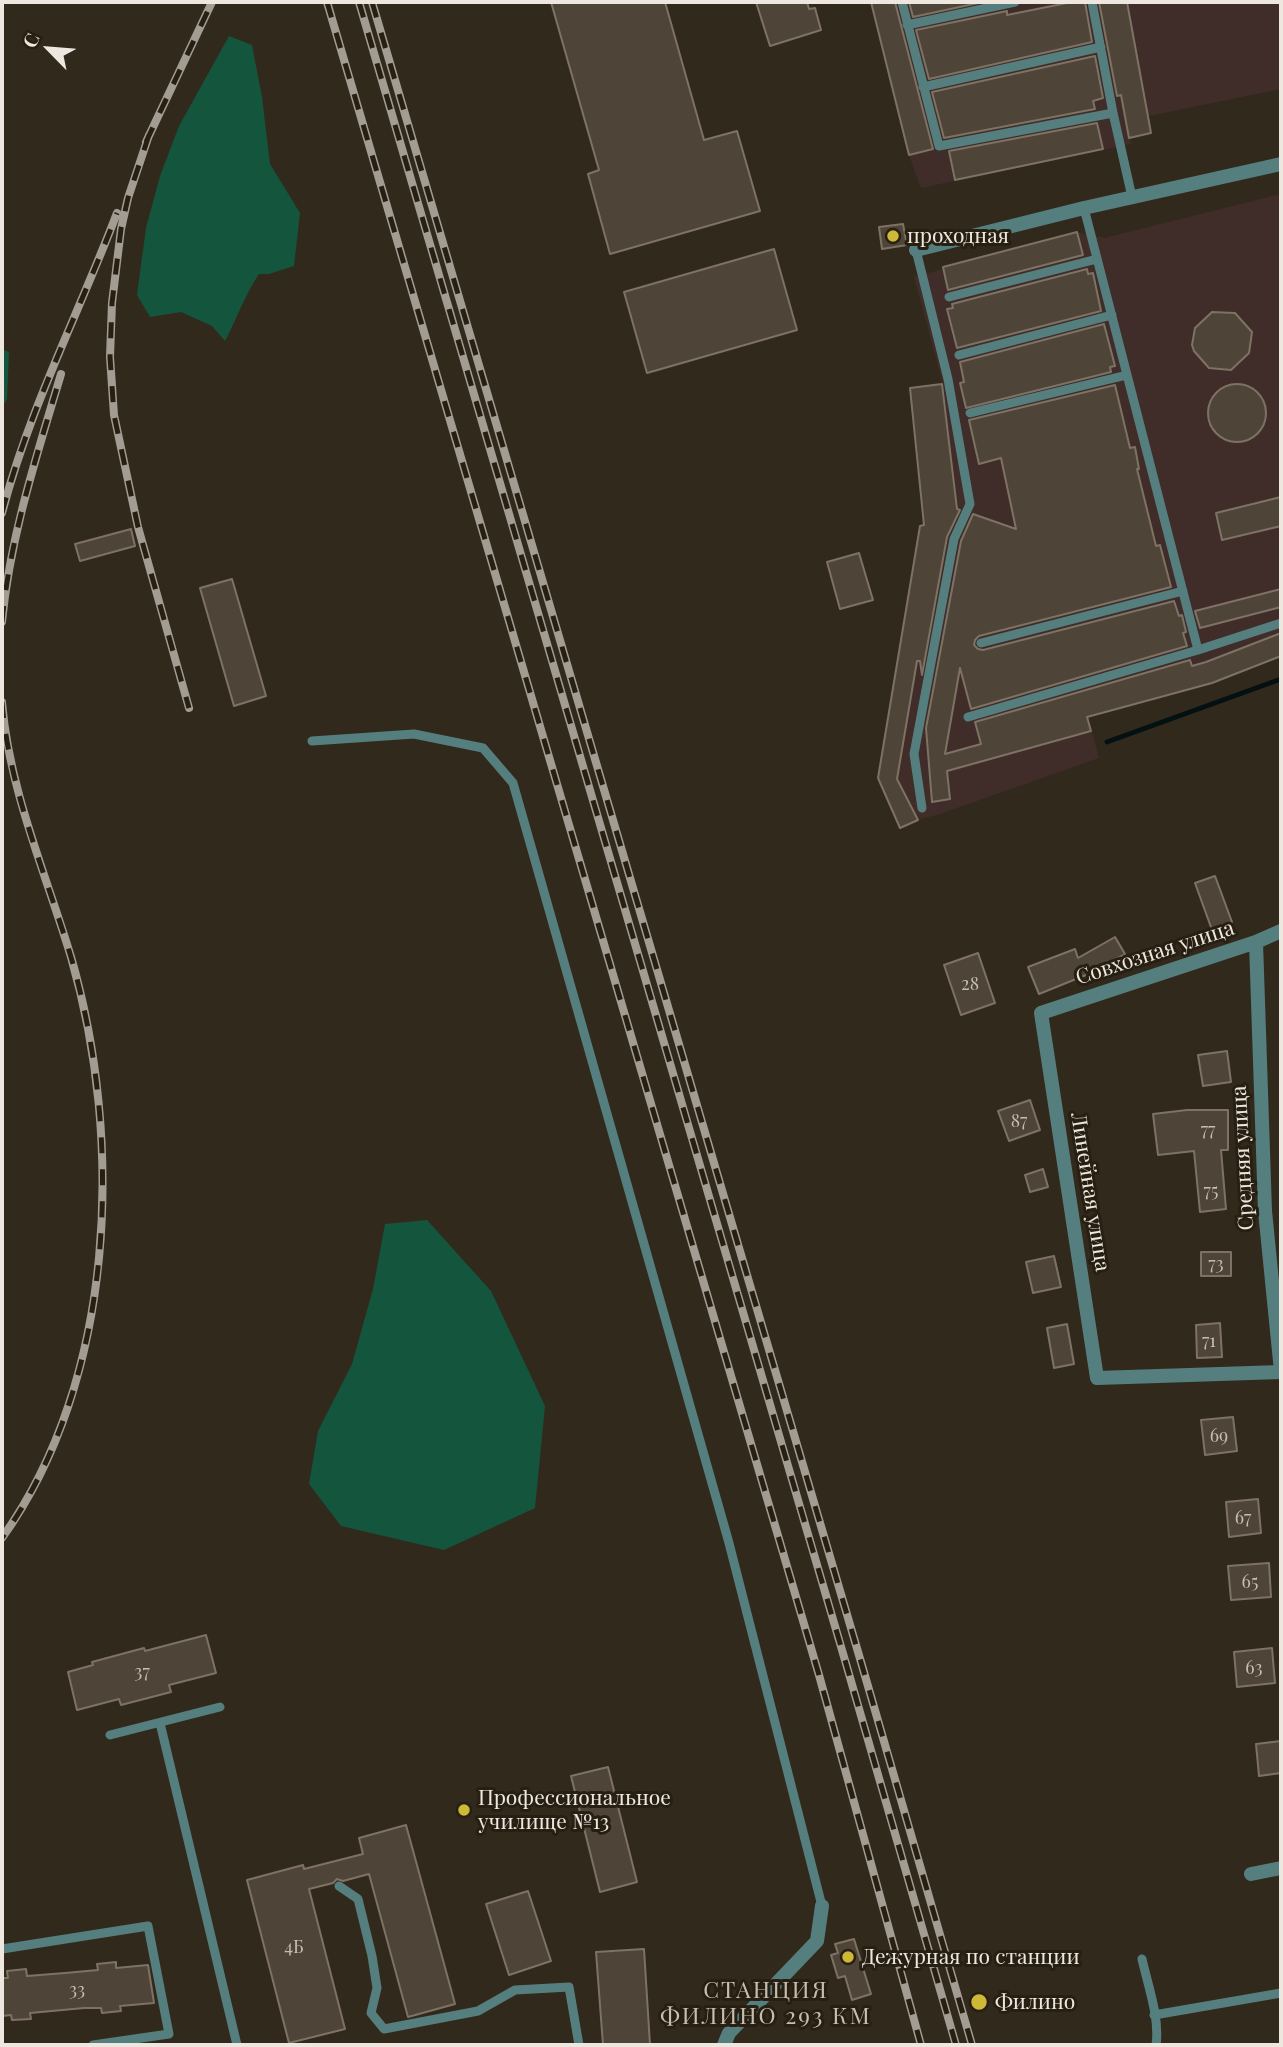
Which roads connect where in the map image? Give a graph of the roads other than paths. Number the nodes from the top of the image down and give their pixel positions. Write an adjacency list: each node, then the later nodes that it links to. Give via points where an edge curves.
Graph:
1 (902, 2): 4 (lane)
2 (1015, 2): 4 (lane)
3 (1092, 2): 5 (lane)
4 (907, 25): 6 (lane)
5 (1101, 47): 6 (lane); 7 (lane)
6 (923, 87): 7 (lane, via 939,146)
7 (1113, 113): 9 (lane)
8 (1281, 164): 9 (street)
9 (1132, 197): 10 (street)
10 (1084, 208): 11 (street); 12 (lane)
11 (916, 250): 24 (lane, via 948,379 970,504 954,539 914,754)
12 (1097, 259): 13 (lane); 14 (lane)
13 (949, 297)
14 (1112, 315): 15 (lane); 16 (lane)
15 (959, 355)
16 (1127, 375): 17 (lane); 18 (lane)
17 (970, 413)
18 (1183, 591): 20 (lane); 21 (lane)
19 (1281, 623): 21 (lane)
20 (981, 643)
21 (1198, 650): 22 (lane)
22 (968, 717)
23 (312, 741): 35 (lane, via 414,734 483,748 513,783 729,1543)
24 (922, 808)
25 (1281, 932): 26 (street, Совхозная улица)
26 (1256, 942): 27 (street, Совхозная улица); 28 (street, Средняя улица, via 1265,1211)
27 (1041, 1013): 28 (street, Линейная улица, via 1097,1378)
28 (1281, 1371)
29 (220, 1707): 30 (lane)
30 (160, 1723): 31 (lane); 41 (lane)
31 (110, 1735)
32 (1281, 1868): 33 (street)
33 (1251, 1874)
34 (339, 1886): 42 (lane, via 358,1899 377,1988 371,2013 384,2029 478,2011 515,1990 569,1987)
35 (822, 1906): 43 (street, via 817,1941 729,2033)
36 (2, 1949): 40 (lane, via 148,1926 169,2034)
37 (1142, 1959): 39 (lane)
38 (1281, 1993): 39 (lane)
39 (1154, 2015): 44 (lane)
40 (93, 2045)
41 (237, 2045)
42 (579, 2045)
43 (724, 2045)
44 (1156, 2045)

